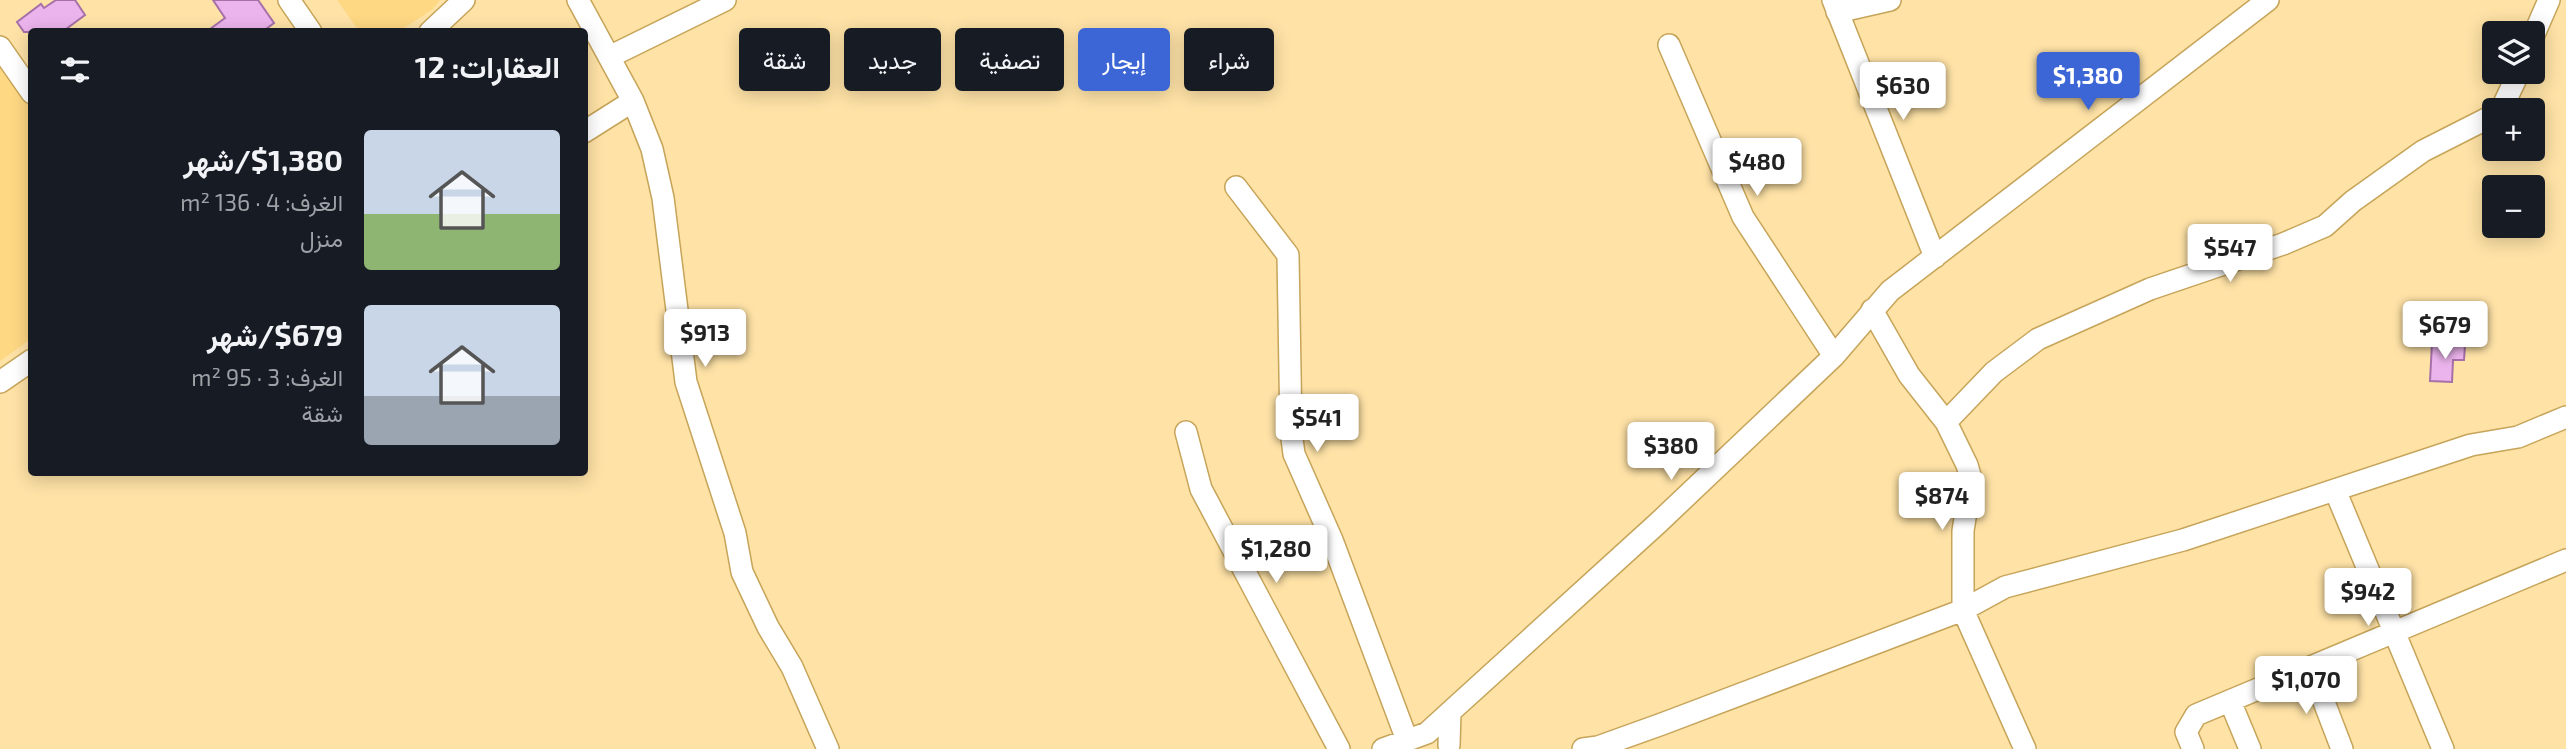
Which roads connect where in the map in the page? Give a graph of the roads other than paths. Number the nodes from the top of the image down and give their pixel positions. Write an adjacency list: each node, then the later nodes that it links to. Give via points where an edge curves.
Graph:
1 (289, 0): 10 (street)
2 (464, 0): 11 (street)
3 (578, 0): 14 (street)
4 (725, 0): 14 (street)
5 (1891, 0): 8 (street)
6 (2268, 0): 20 (street)
7 (2549, 0): 9 (street)
8 (1835, 6): 20 (street)
9 (2540, 21)
10 (308, 28)
11 (434, 28)
12 (1669, 45): 22 (street, via 1743,217)
13 (0, 47): 15 (street)
14 (609, 57): 16 (street)
15 (28, 87)
16 (632, 102): 18 (street); 37 (street, via 652,149 663,198 686,382 735,533 742,572)
17 (2482, 121): 26 (street, via 2423,151 2325,226 2150,289 2038,339 1994,372)
18 (588, 130)
19 (1236, 187): 35 (street, via 1288,255 1294,454)
20 (1934, 257): 21 (street)
21 (1872, 310): 22 (street); 26 (street, via 1909,375)
22 (1834, 356): 34 (street)
23 (28, 363): 24 (street)
24 (0, 382)
25 (2566, 417): 28 (street, via 2518,436 2471,445)
26 (1946, 422): 30 (street, via 1970,479 1963,531)
27 (1186, 432): 38 (street, via 1201,489)
28 (2335, 490): 30 (street, via 2183,540 2005,587); 31 (street)
29 (2566, 560): 31 (street)
30 (1964, 610): 40 (street, via 1662,724); 41 (street)
31 (2393, 634): 32 (street); 45 (street)
32 (2311, 668): 33 (street); 44 (street)
33 (2230, 701): 42 (street, via 2196,715 2186,732); 43 (street)
34 (1450, 712): 35 (street); 36 (street)
35 (1417, 736): 36 (street); 39 (street)
36 (1450, 747)
37 (828, 749)
38 (1339, 749)
39 (1382, 749)
40 (1583, 749)
41 (2025, 749)
42 (2193, 749)
43 (2250, 749)
44 (2342, 749)
45 (2442, 749)

